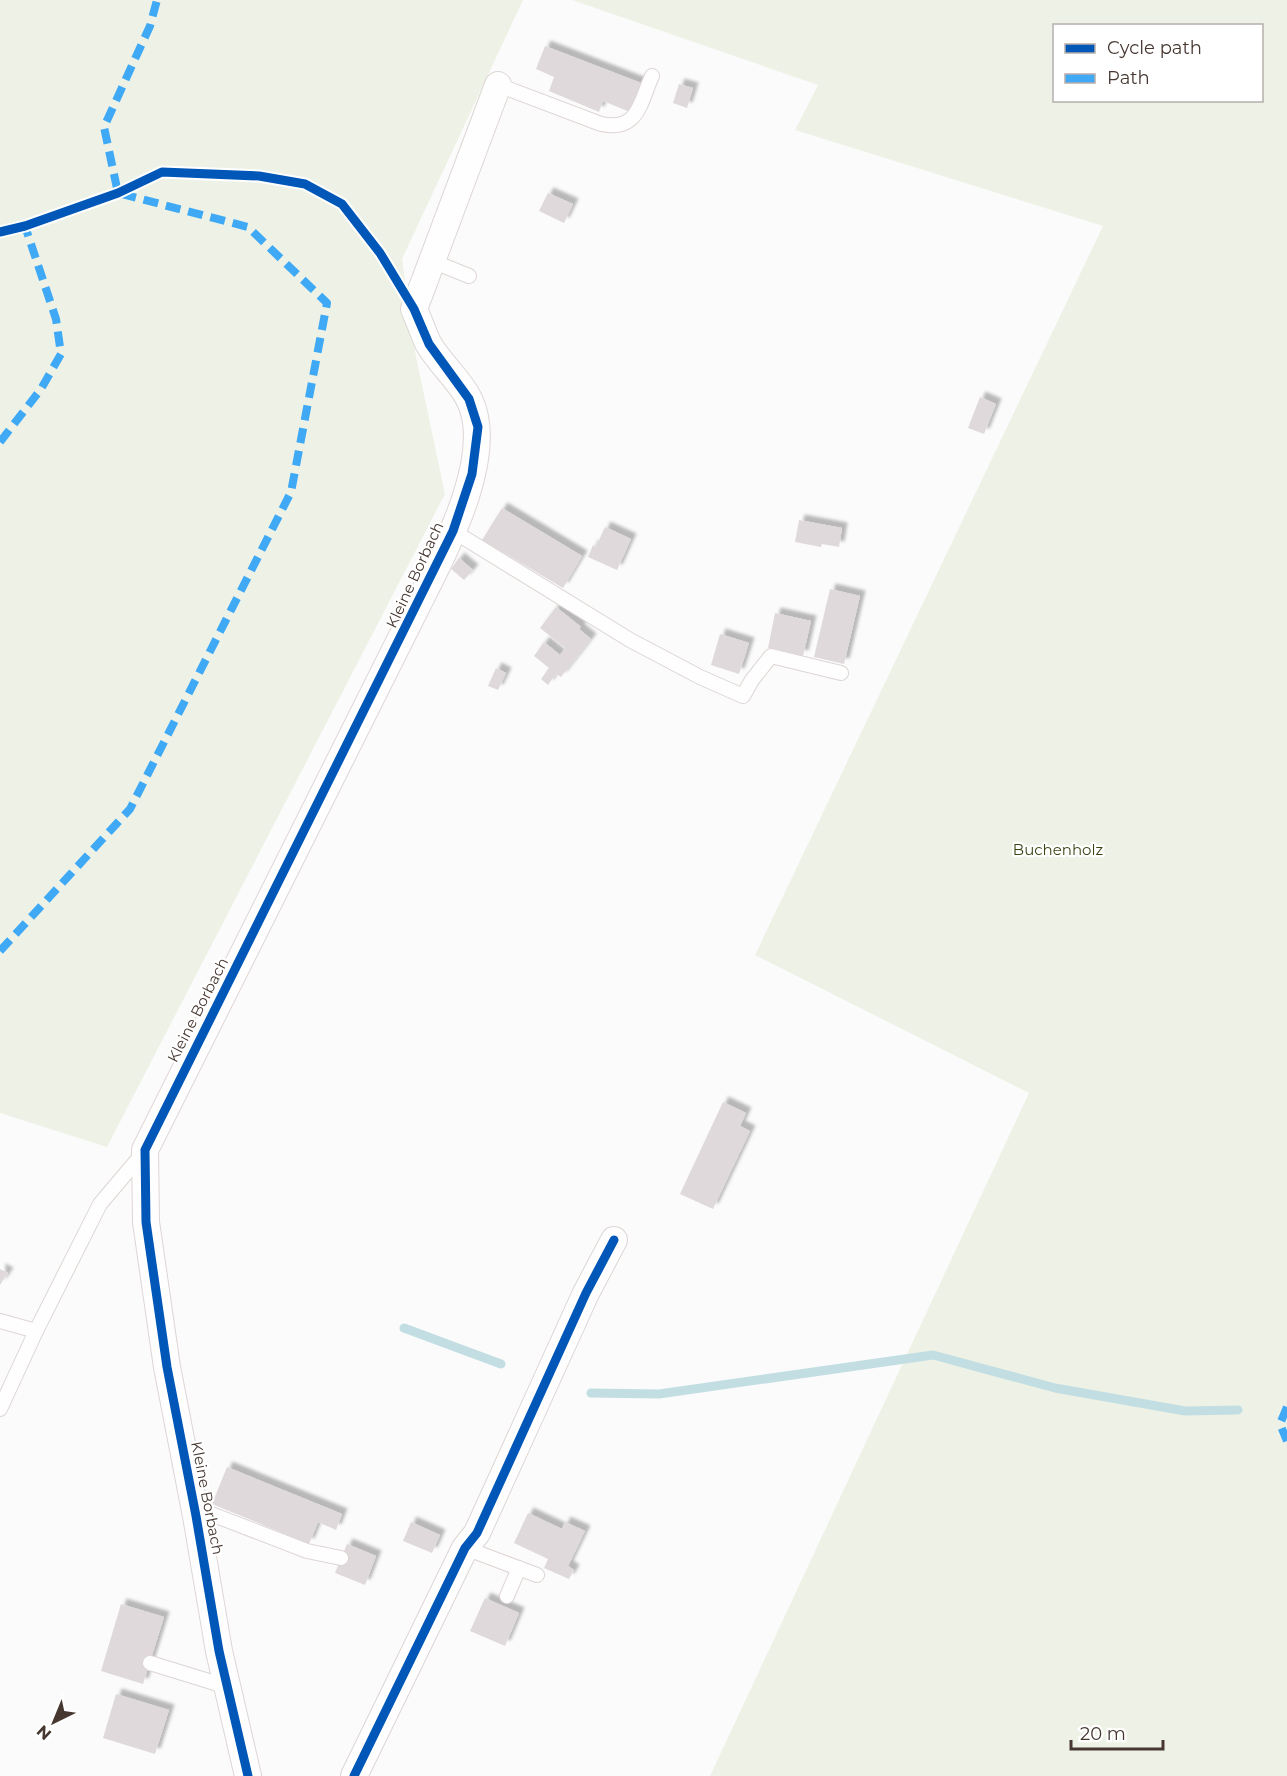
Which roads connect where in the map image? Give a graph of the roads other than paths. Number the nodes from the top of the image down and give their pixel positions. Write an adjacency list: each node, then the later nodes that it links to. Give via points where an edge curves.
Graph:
1 (652, 76): 2 (lane, via 635,116 616,126 601,124)
2 (498, 85): 3 (street, Kleine Borbach)
3 (432, 261): 4 (lane); 5 (street, Kleine Borbach, via 414,309 429,344 469,399 478,427 472,474)
4 (469, 276)
5 (453, 531): 6 (lane, via 630,640 743,696 771,656); 7 (street, Kleine Borbach)
6 (841, 673)
7 (145, 1150): 10 (lane, via 100,1204); 12 (street, Kleine Borbach, via 146,1222 167,1367)
8 (614, 1240): 13 (street, via 477,1533)
9 (0, 1321): 10 (lane)
10 (36, 1331): 11 (lane)
11 (0, 1409)
12 (196, 1516): 14 (lane, via 206,1512 307,1551); 19 (street, Kleine Borbach)
13 (465, 1548): 15 (lane); 21 (street)
14 (341, 1558)
15 (519, 1568): 16 (lane); 17 (lane)
16 (537, 1575)
17 (507, 1596)
18 (150, 1663): 19 (lane)
19 (228, 1687): 20 (street, Kleine Borbach)
20 (248, 1776)
21 (354, 1776)

